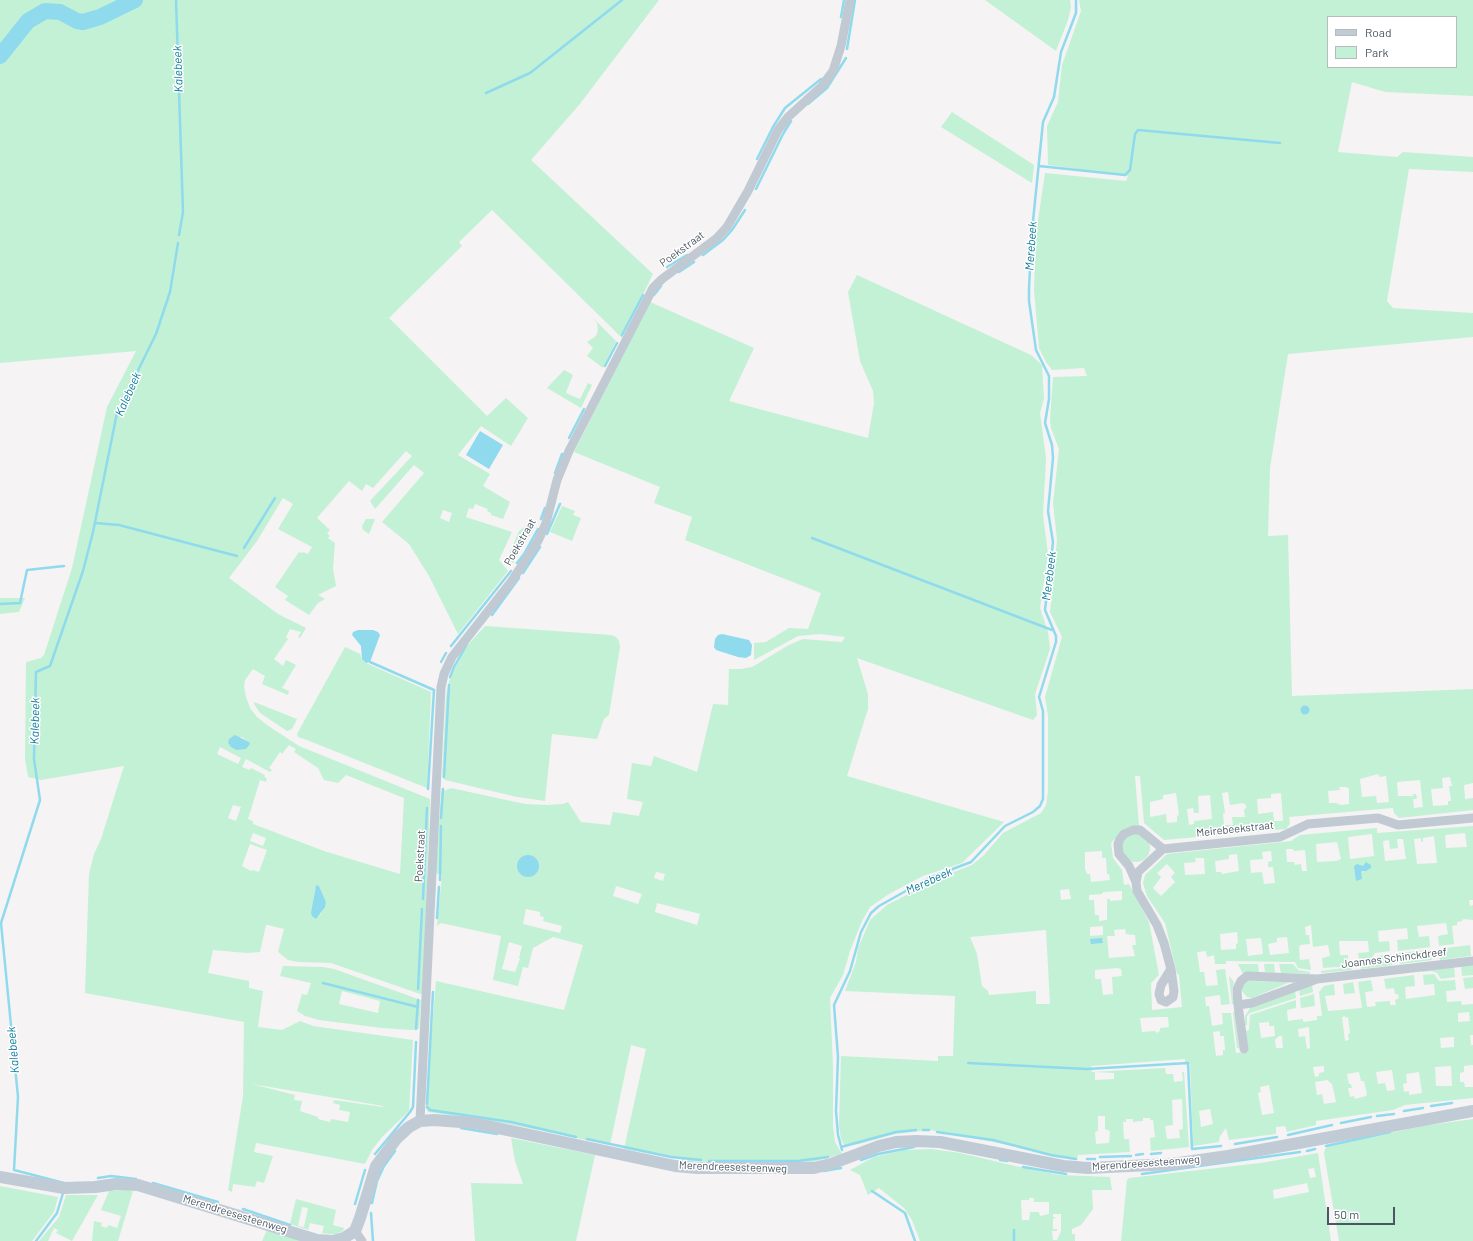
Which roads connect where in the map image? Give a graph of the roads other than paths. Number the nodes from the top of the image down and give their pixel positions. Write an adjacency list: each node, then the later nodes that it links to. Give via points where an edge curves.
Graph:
1 (850, 0): 11 (street, Poekstraat, via 842,46 833,71 822,86 788,116 778,130 727,227 717,238 666,275 653,288 569,451 538,541 511,582 452,657 444,674 440,695)
2 (1473, 818): 3 (street, Meirebeekstraat, via 1398,825 1378,818 1308,824 1280,837)
3 (1163, 849): 4 (street, via 1138,872); 4 (street, via 1140,830 1124,834 1118,844 1119,854 1129,866)
4 (1136, 882): 6 (street, via 1137,891 1157,925)
5 (1473, 961): 7 (street, Joannes Schinckdreef)
6 (1171, 969)
7 (1317, 979): 8 (street, Joannes Schinckdreef, via 1252,1003); 8 (street, Joannes Schinckdreef, via 1247,976 1237,989)
8 (1238, 1005): 9 (street, Joannes Schinckdreef)
9 (1244, 1049)
10 (1473, 1111): 11 (main road, Merendreesesteenweg, via 1228,1156 1172,1164 1088,1168 1063,1166 940,1142 917,1141 879,1146 814,1168 696,1168 675,1166 474,1123)
11 (420, 1121): 13 (main road, via 397,1138 376,1166)
12 (0, 1177): 13 (main road, Merendreesesteenweg, via 64,1188 138,1185 317,1240 333,1241 344,1238)
13 (354, 1231): 14 (street)
14 (362, 1241)

